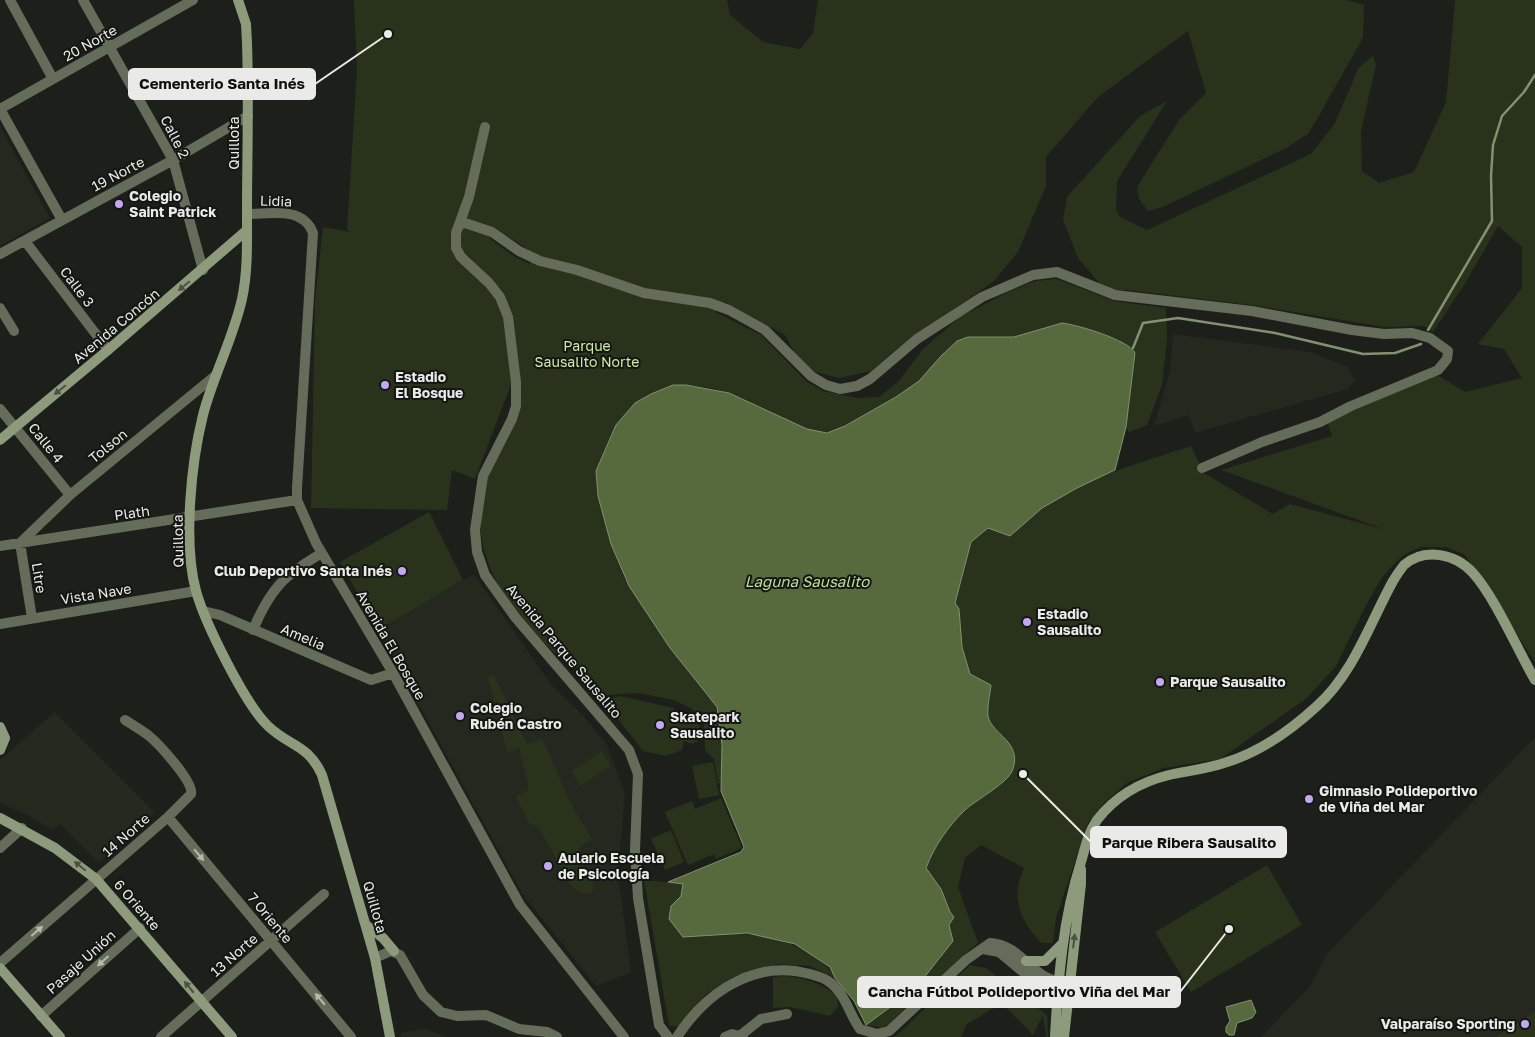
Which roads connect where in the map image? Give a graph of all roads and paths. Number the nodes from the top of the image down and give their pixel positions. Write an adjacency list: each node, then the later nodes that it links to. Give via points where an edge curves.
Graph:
1 (10, 0): 6 (street)
2 (83, 0): 5 (street, Calle 2)
3 (194, 0): 5 (street, 20 Norte)
4 (238, 0): 8 (main road, Quillota, via 246,24)
5 (110, 47): 6 (street, 20 Norte); 10 (street, Calle 2)
6 (53, 79): 7 (street, 20 Norte)
7 (0, 109): 13 (street)
8 (248, 116): 10 (street, 19 Norte); 11 (main road, Quillota)
9 (485, 127): 14 (street, Avenida Parque Sausalito, via 479,162)
10 (173, 160): 13 (street, 19 Norte); 18 (street, Calle 2)
11 (247, 214): 12 (street, Lidia, via 295,214); 15 (main road, Quillota)
12 (304, 218): 28 (street, Avenida El Bosque, via 313,233)
13 (62, 220): 16 (street, 19 Norte)
14 (461, 224): 26 (street, via 492,232 540,261 644,293 710,303 729,310 771,335 811,376 826,385 840,388 857,386 870,379 917,339 982,297 1034,275 1057,272 1115,295 1252,311 1352,330 1412,333 1430,338 1448,351 1447,359 1438,370 1320,422); 75 (street, Avenida Parque Sausalito, via 456,234 456,248 494,290 508,317 516,382 516,406 512,418 483,476 475,530 477,552 485,575 510,612 629,750 638,774 635,850 638,898 659,1025)
15 (247, 230): 18 (main road, Avenida Concón); 22 (main road, Quillota, via 242,298)
16 (25, 241): 17 (street, 19 Norte); 21 (street, Calle 3)
17 (0, 254)
18 (203, 270): 21 (main road, Avenida Concón, one-way to 21)
19 (0, 308): 20 (street)
20 (14, 331)
21 (108, 350): 24 (main road, Avenida Concón, one-way to 24)
22 (216, 375): 27 (street, Tolson); 29 (main road, Quillota, via 198,442)
23 (0, 409): 24 (street, Calle 4)
24 (15, 427): 25 (main road, Avenida Concón); 27 (street, Calle 4)
25 (0, 440)
26 (1202, 468)
27 (70, 495): 30 (street, Tolson)
28 (297, 500): 29 (street, Plath); 32 (street, Avenida El Bosque)
29 (191, 518): 30 (street, Plath); 33 (main road, Quillota, via 190,565)
30 (20, 543): 31 (street, Plath); 35 (street, Litre)
31 (0, 546)
32 (322, 553): 37 (street, via 294,568 276,587 264,604); 38 (street, Avenida El Bosque)
33 (196, 591): 34 (main road, Quillota); 35 (street, Vista Nave)
34 (203, 611): 37 (street, Amelia); 50 (main road, Quillota, via 260,717 316,761)
35 (32, 618): 36 (street, Vista Nave)
36 (0, 624)
37 (253, 630): 38 (street, Amelia, via 371,680)
38 (393, 673): 74 (street, Avenida El Bosque, via 520,905)
39 (1535, 680): 47 (main road, via 1473,573 1452,558 1437,554 1416,558 1404,566 1392,581 1346,670 1318,706 1246,756 1169,775 1140,784 1125,793 1096,822 1086,841)
40 (125, 720): 43 (street, 14 Norte, via 148,736 190,784 190,796)
41 (0, 727): 42 (main road, via 5,738)
42 (0, 750)
43 (168, 817): 48 (street, 14 Norte); 52 (street, 7 Oriente, one-way to 52)
44 (0, 818): 45 (main road, 6 Oriente)
45 (22, 828): 46 (street); 48 (main road, 6 Oriente, one-way to 45)
46 (0, 848)
47 (1081, 863): 53 (main road, via 1074,882); 62 (main road, one-way to 47)
48 (96, 879): 51 (main road, 6 Oriente); 58 (street, 14 Norte, one-way to 48)
49 (324, 894): 52 (street, 13 Norte)
50 (366, 925): 55 (main road); 56 (main road, Quillota)
51 (140, 928): 63 (main road, 6 Oriente, one-way to 51); 66 (street, Pasaje Unión, one-way to 66)
52 (271, 941): 63 (street, 13 Norte); 71 (street, 7 Oriente, one-way to 52)
53 (1063, 943): 57 (main road, via 1045,961); 61 (main road)
54 (983, 949): 57 (street, via 990,943 998,943); 60 (street, via 999,952); 76 (street, via 966,960 892,1030 867,1032 829,982 807,973 766,970 714,995 699,1008)
55 (394, 951): 56 (street); 73 (street, via 406,964 423,995 441,1012 457,1016 486,1015 519,1029 547,1032)
56 (375, 958): 72 (main road, Quillota)
57 (1026, 961): 61 (street)
58 (0, 963)
59 (0, 968): 66 (main road)
60 (1034, 981): 61 (street); 64 (main road)
61 (1057, 986): 62 (street); 64 (main road)
62 (1069, 989): 79 (main road)
63 (202, 1002): 69 (street, 13 Norte); 70 (main road, 6 Oriente)
64 (1056, 1006): 78 (main road)
65 (787, 1014): 67 (street, via 761,1019)
66 (41, 1016): 68 (main road)
67 (742, 1036): 77 (street, via 732,1034)
68 (60, 1037)
69 (161, 1037)
70 (232, 1037)
71 (351, 1037)
72 (390, 1037)
73 (556, 1037)
74 (624, 1037)
75 (668, 1037)
76 (677, 1037)
77 (725, 1037)
78 (1054, 1037)
79 (1064, 1037)

